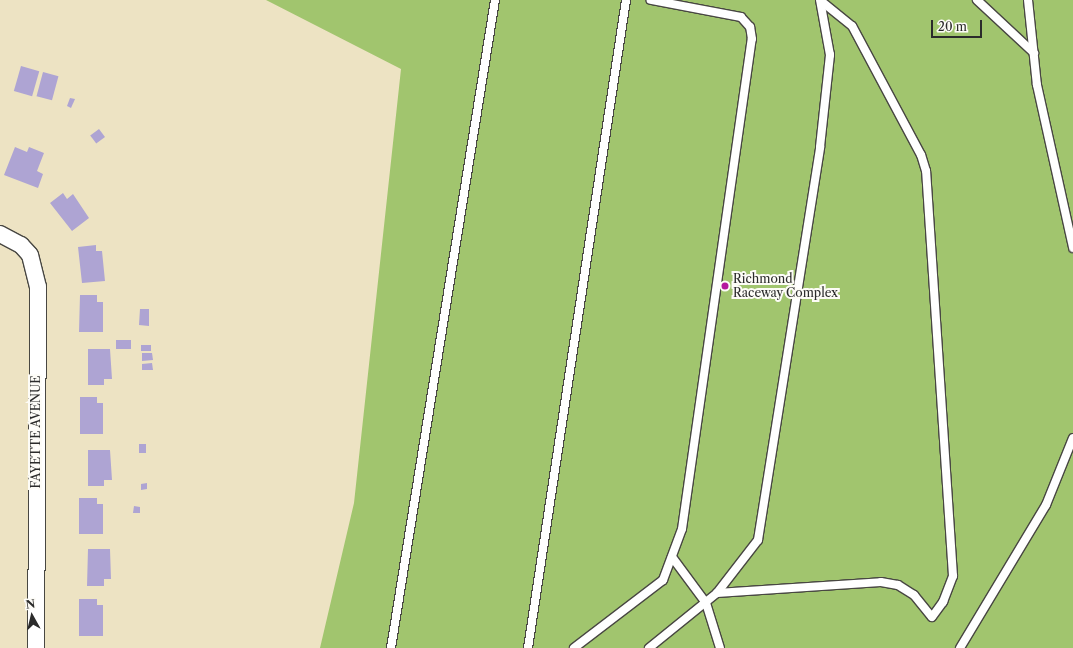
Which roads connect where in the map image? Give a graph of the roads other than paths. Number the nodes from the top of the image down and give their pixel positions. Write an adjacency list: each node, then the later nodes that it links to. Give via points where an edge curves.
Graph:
1 (495, 0): 15 (lane)
2 (626, 0): 16 (lane)
3 (651, 0): 11 (lane, via 741,17 750,27 752,39 682,528)
4 (977, 0): 7 (lane)
5 (1028, 0): 7 (lane)
6 (820, 1): 12 (lane, via 830,55 820,148 758,540); 12 (lane, via 852,26 922,155 926,171 953,576 944,602 932,617 914,595 898,585 881,582)
7 (1034, 53): 9 (lane, via 1037,86)
8 (0, 234): 14 (street, FAYETTE AVENUE, via 21,245 30,255 38,287)
9 (1073, 248)
10 (1073, 438): 20 (lane, via 1046,505)
11 (672, 557): 13 (lane); 17 (lane, via 663,580)
12 (717, 593): 13 (lane)
13 (706, 603): 18 (lane); 19 (lane)
14 (36, 648)
15 (391, 648)
16 (528, 648)
17 (574, 648)
18 (649, 648)
19 (720, 648)
20 (960, 648)

